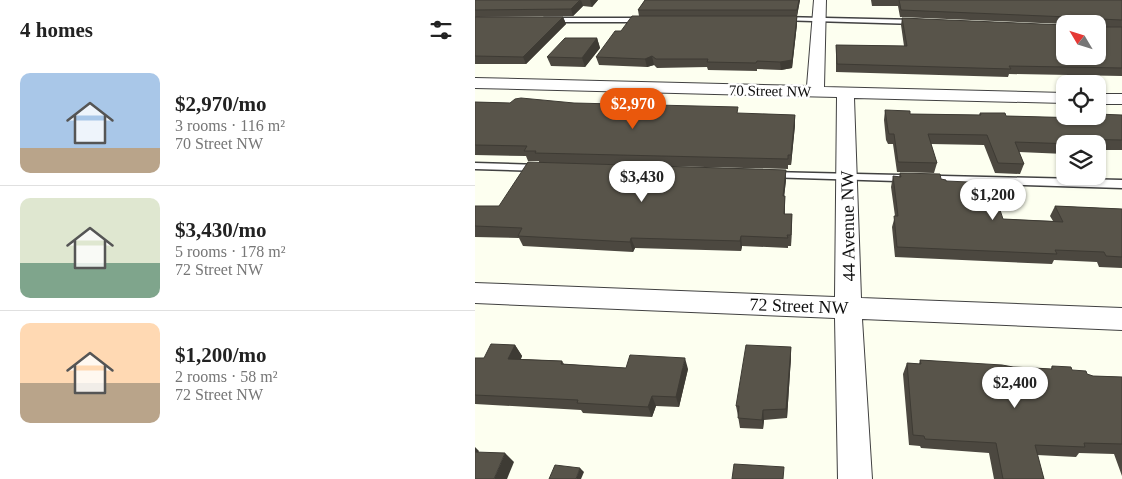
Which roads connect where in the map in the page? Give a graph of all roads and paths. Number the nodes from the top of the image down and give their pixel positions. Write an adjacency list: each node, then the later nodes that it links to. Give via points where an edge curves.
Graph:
1 (820, 0): 5 (street)
2 (543, 20): 3 (lane)
3 (651, 20)
4 (768, 20): 5 (lane)
5 (819, 20): 6 (lane); 8 (street)
6 (927, 22)
7 (475, 84): 8 (street, 70 Street NW)
8 (815, 92): 9 (street, 70 Street NW)
9 (845, 93): 10 (street, 70 Street NW); 16 (street, 44 Avenue NW)
10 (1056, 98)
11 (1106, 99): 12 (street)
12 (1122, 99)
13 (475, 166): 14 (lane)
14 (554, 168)
15 (760, 175): 16 (lane)
16 (847, 177): 17 (lane); 19 (street, 44 Avenue NW)
17 (1122, 184)
18 (475, 293): 19 (street, 72 Street NW)
19 (848, 308): 20 (street, 72 Street NW); 21 (street, 44 Avenue NW)
20 (1122, 319)
21 (855, 479)

